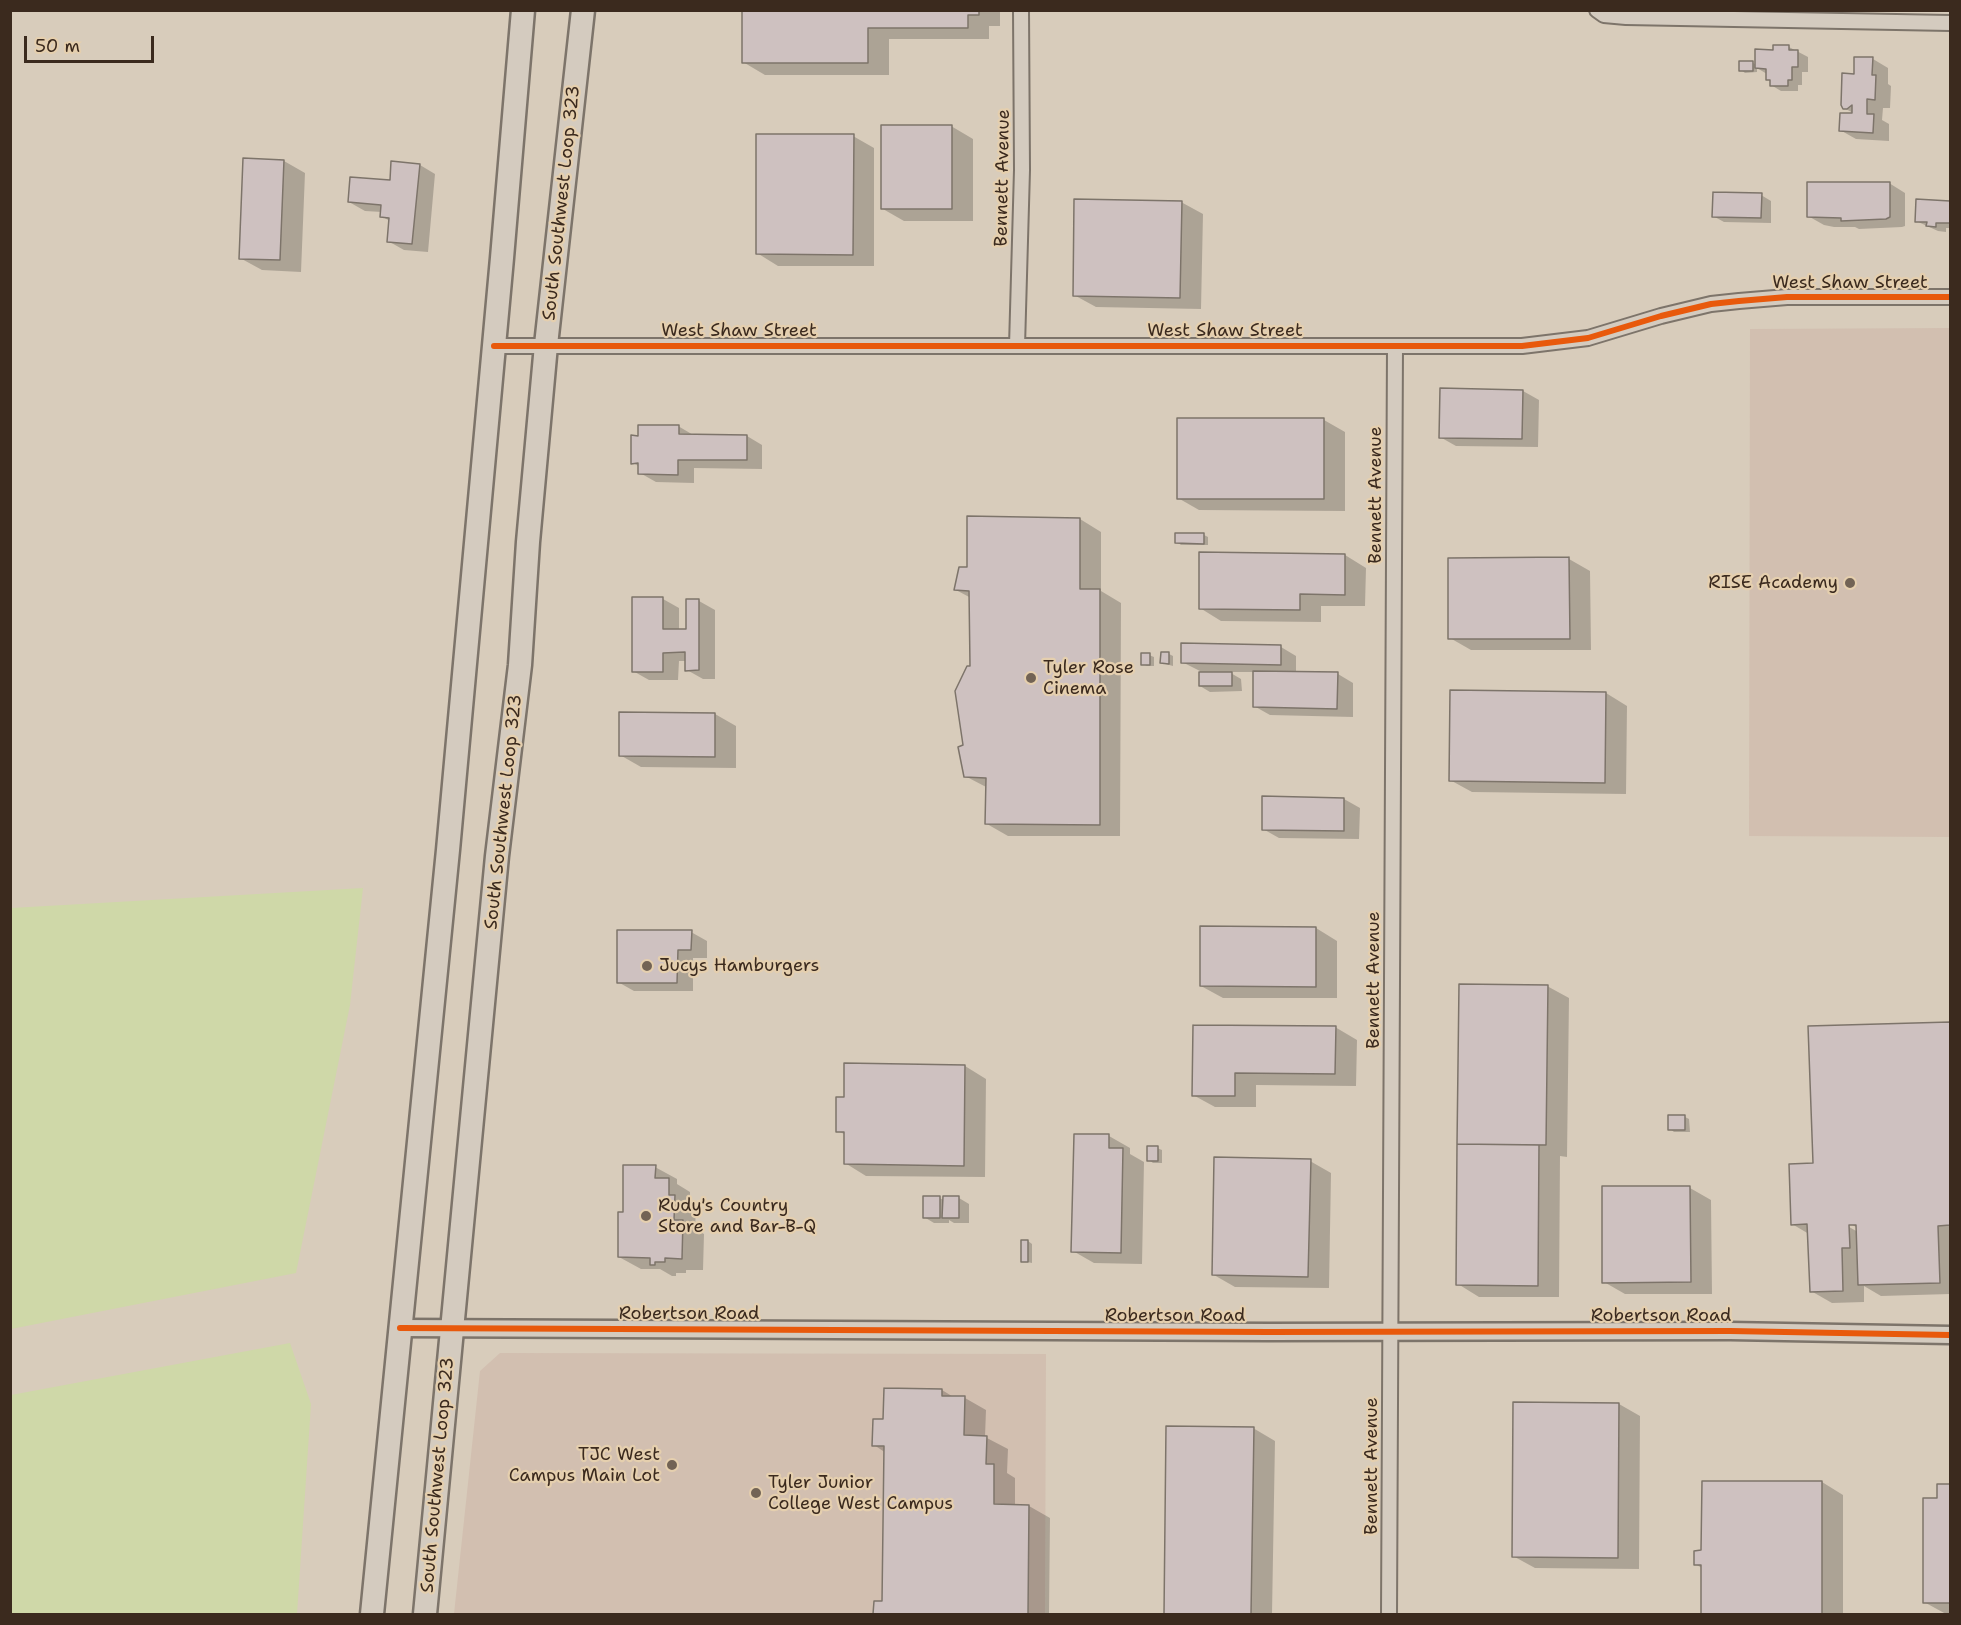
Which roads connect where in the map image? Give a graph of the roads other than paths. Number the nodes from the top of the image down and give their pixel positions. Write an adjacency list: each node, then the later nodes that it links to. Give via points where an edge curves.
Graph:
1 (523, 10): 8 (highway)
2 (582, 10): 7 (highway, South Southwest Loop 323)
3 (1021, 10): 9 (street, Bennett Avenue)
4 (1597, 10): 5 (street, via 1604,15 1626,17)
5 (1950, 23)
6 (1950, 297): 10 (street, West Shaw Street, via 1765,298 1661,315 1609,333 1566,342)
7 (546, 345): 8 (street, West Shaw Street); 9 (street, West Shaw Street); 12 (highway, South Southwest Loop 323, via 520,665 496,868)
8 (494, 346): 11 (highway)
9 (1017, 346): 10 (street, West Shaw Street)
10 (1395, 347): 13 (street, Bennett Avenue)
11 (400, 1328): 12 (street, Robertson Road); 15 (highway)
12 (452, 1328): 13 (street, Robertson Road); 16 (highway, South Southwest Loop 323)
13 (1391, 1332): 14 (street, Robertson Road); 17 (street, Bennett Avenue)
14 (1950, 1335)
15 (372, 1614)
16 (425, 1614)
17 (1389, 1614)

